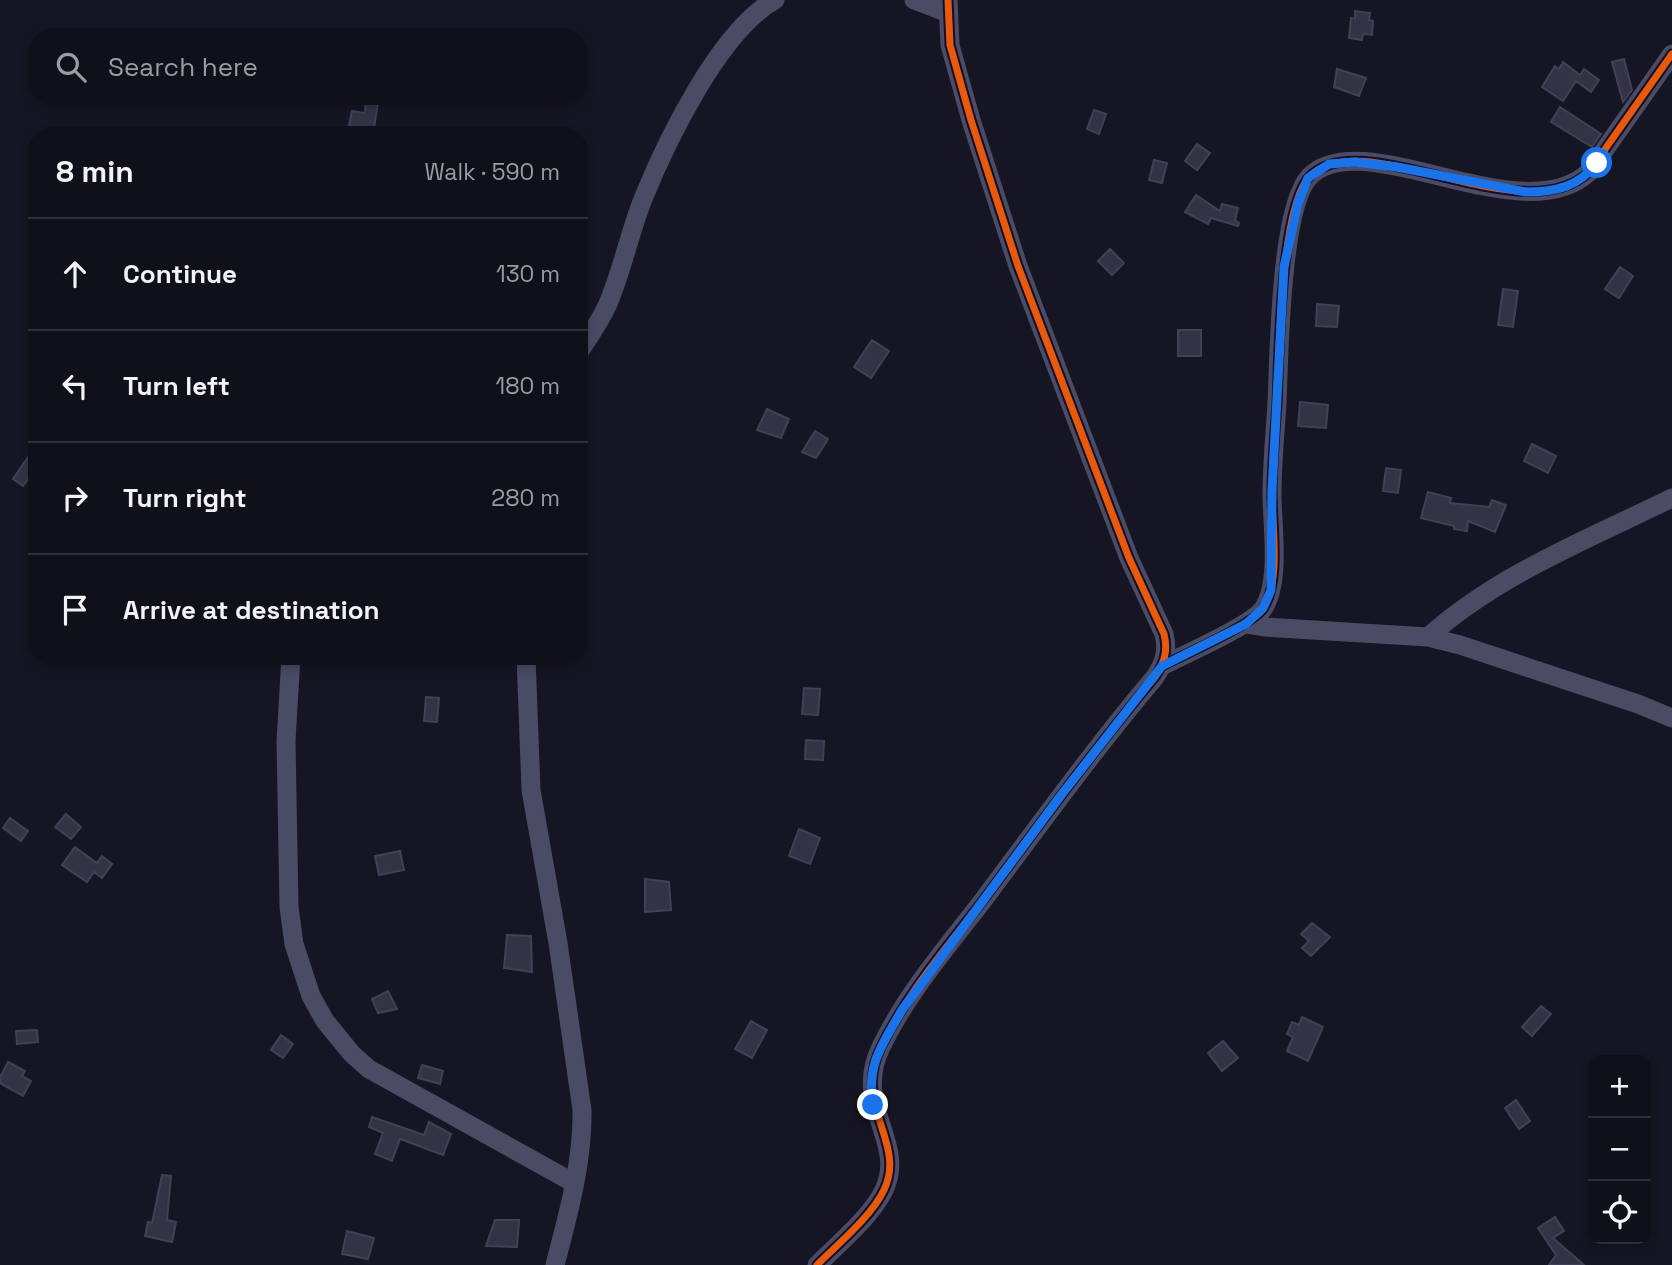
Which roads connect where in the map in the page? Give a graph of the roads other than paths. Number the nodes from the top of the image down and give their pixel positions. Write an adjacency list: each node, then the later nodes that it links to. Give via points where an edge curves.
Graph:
1 (775, 0): 5 (street, via 758,10 726,47 691,102 643,199 607,305)
2 (914, 0): 3 (street)
3 (948, 7): 11 (street, via 950,45 987,173 1102,490 1164,634 1167,645)
4 (1672, 54): 7 (street, via 1597,163 1567,187 1526,192 1355,162 1329,164 1308,178 1284,267 1271,590 1263,608)
5 (588, 337)
6 (1672, 498): 8 (street, via 1481,596)
7 (1246, 624): 8 (street); 11 (street)
8 (1427, 638): 12 (street, via 1497,656)
9 (290, 665): 13 (street, via 286,741 289,907 294,944 311,996 325,1021 369,1069)
10 (526, 665): 13 (street, via 531,790 582,1110 583,1138)
11 (1162, 666): 15 (street, via 945,950 882,1043 871,1083 888,1152 887,1182 875,1203)
12 (1672, 718)
13 (574, 1183): 14 (street)
14 (555, 1265)
15 (817, 1265)

